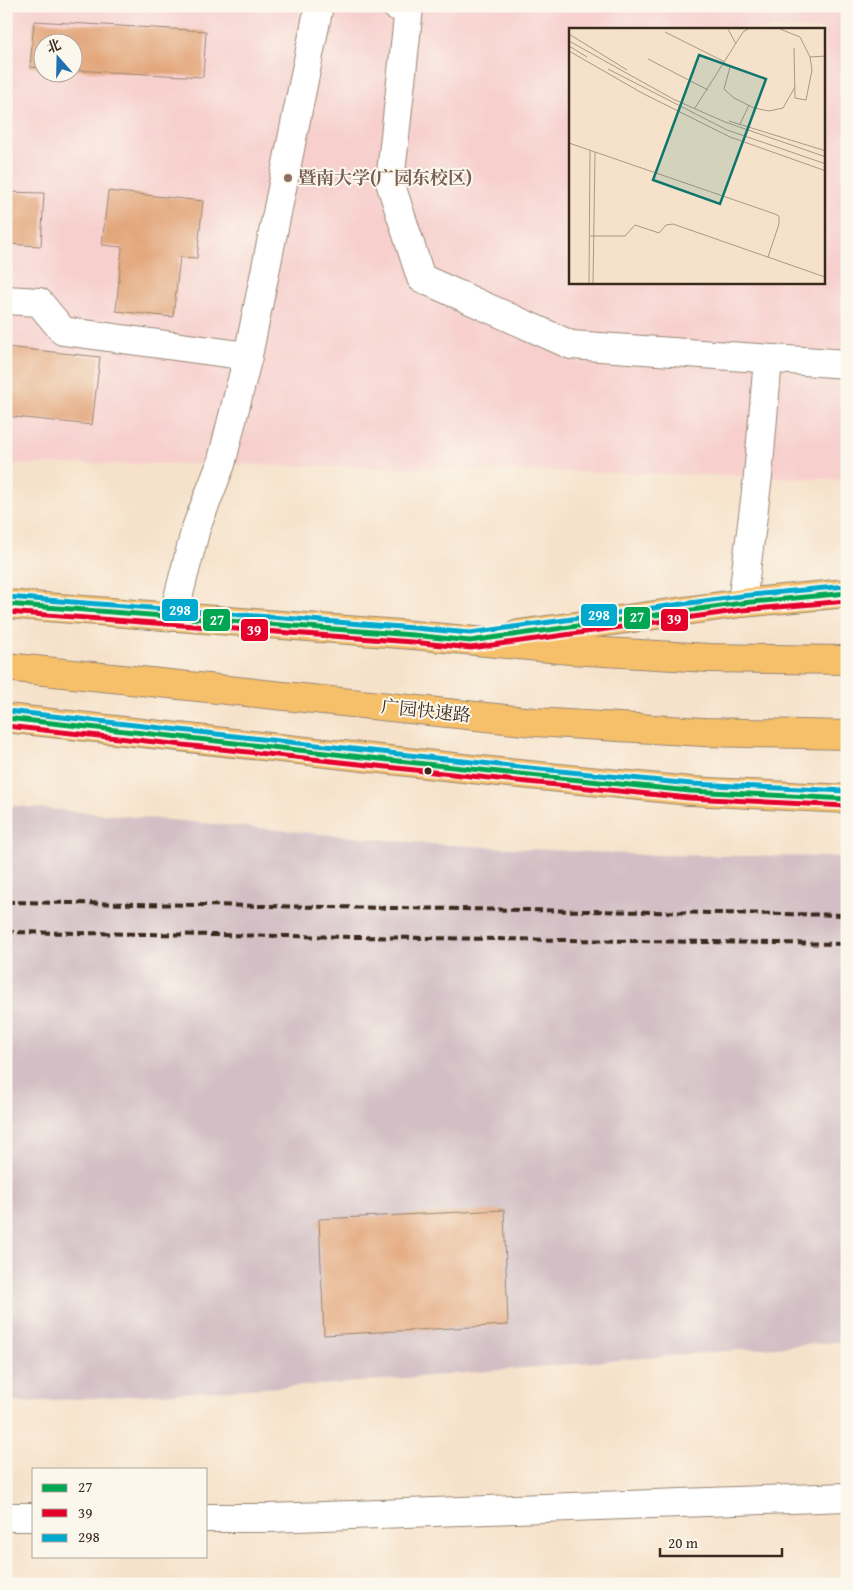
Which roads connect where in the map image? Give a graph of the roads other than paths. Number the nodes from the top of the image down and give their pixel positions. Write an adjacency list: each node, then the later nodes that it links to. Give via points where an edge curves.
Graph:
1 (319, 6): 4 (street)
2 (396, 6): 5 (street, via 409,8 390,182 421,278 571,345)
3 (6, 300): 4 (street, via 39,302 64,331)
4 (248, 356): 10 (street, via 221,464 196,528)
5 (768, 359): 6 (street); 8 (street)
6 (847, 364)
7 (847, 593): 8 (highway)
8 (742, 603): 11 (highway)
9 (6, 604): 10 (highway)
10 (173, 616): 11 (highway)
11 (470, 640): 12 (highway, via 570,650 699,657)
12 (847, 660)
13 (6, 667): 15 (highway, 广园快速路)
14 (6, 686): 15 (highway)
15 (251, 693): 17 (highway, 广园快速路, via 534,722 704,732)
16 (6, 718): 18 (highway, via 680,790)
17 (847, 734)
18 (847, 799)
19 (847, 1497): 22 (street)
20 (6, 1516): 21 (street)
21 (32, 1517)
22 (208, 1518)

